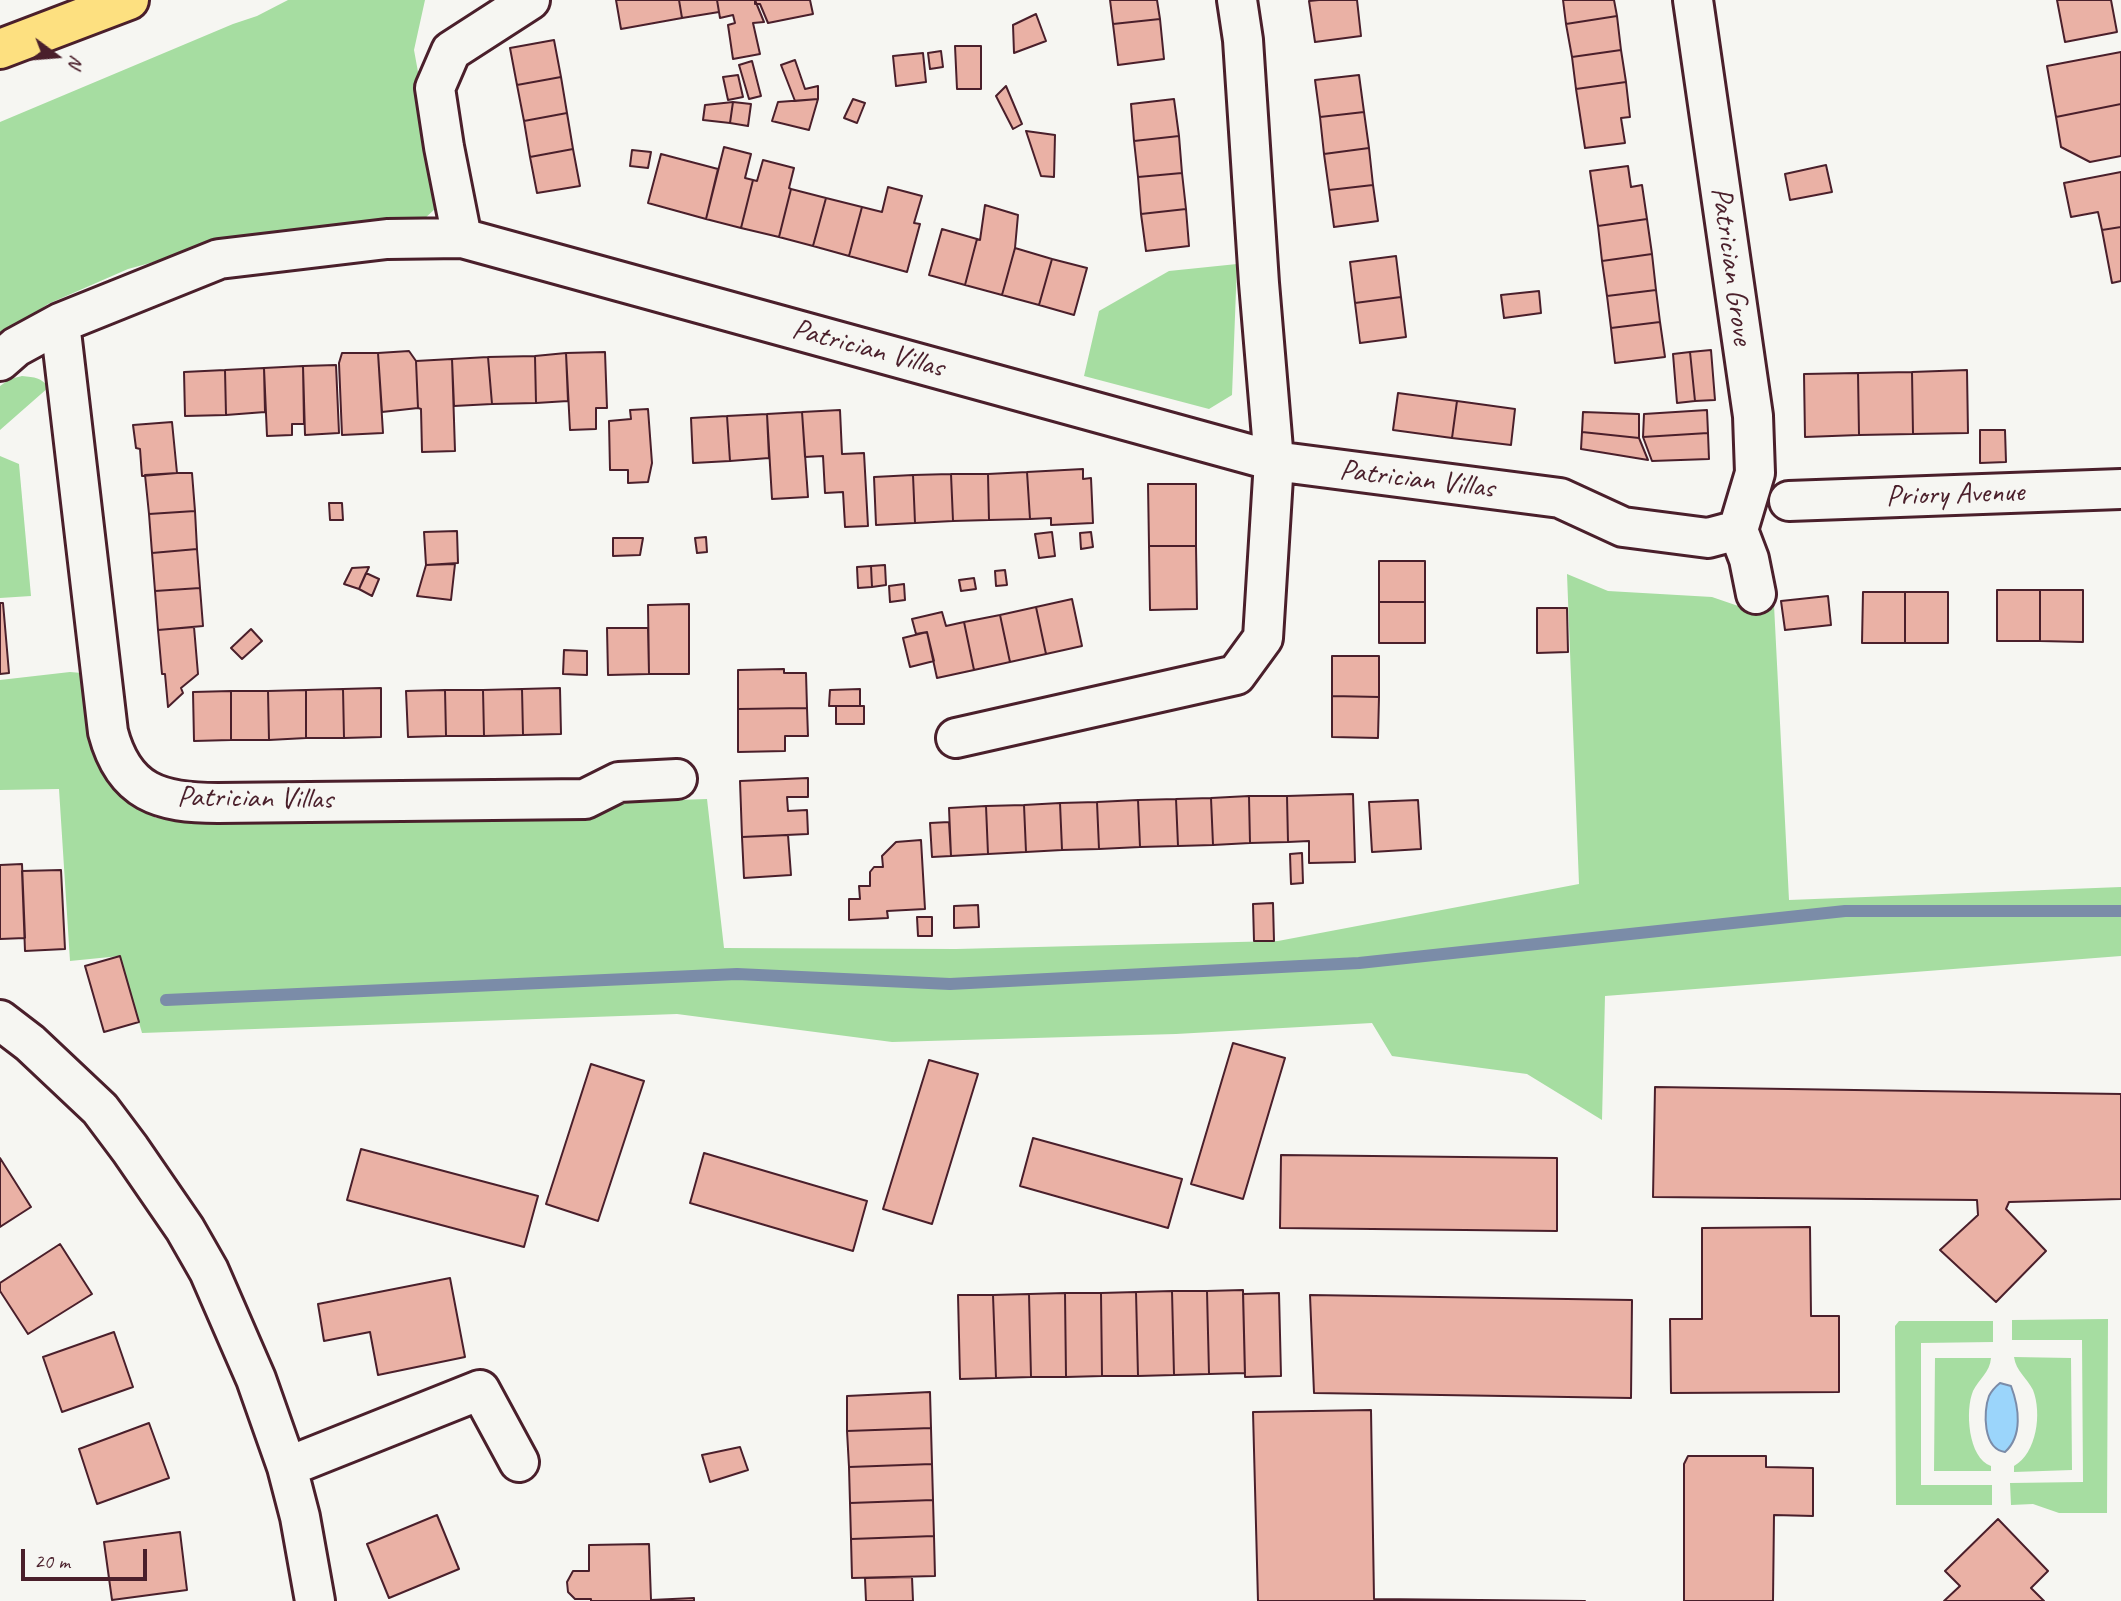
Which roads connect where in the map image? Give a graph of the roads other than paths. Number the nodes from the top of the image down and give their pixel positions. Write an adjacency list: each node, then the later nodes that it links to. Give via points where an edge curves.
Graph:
1 (129, 0): 5 (highway)
2 (530, 0): 6 (street, via 451,51 435,88)
3 (1237, 0): 9 (street)
4 (1693, 0): 12 (street, Patrician Grove, via 1753,416 1755,473)
5 (0, 50)
6 (461, 238): 7 (street, Patrician Villas, via 387,239 219,259); 9 (street, Patrician Villas)
7 (60, 323): 8 (street, Patrician Villas); 15 (street, Patrician Villas, via 108,732 113,751 136,783 160,797 218,803 585,799 619,782)
8 (0, 361)
9 (1274, 461): 12 (street, Patrician Villas, via 1560,498 1623,527 1708,538); 14 (street, via 1263,638 1236,675)
10 (2121, 489): 11 (street, Priory Avenue)
11 (1790, 501)
12 (1738, 530): 13 (street)
13 (1756, 594)
14 (956, 738)
15 (677, 779)
16 (0, 1020): 18 (street, via 100,1109 185,1229 232,1320)
17 (519, 1462): 18 (street, via 480,1390)
18 (287, 1467): 19 (street)
19 (315, 1601)

